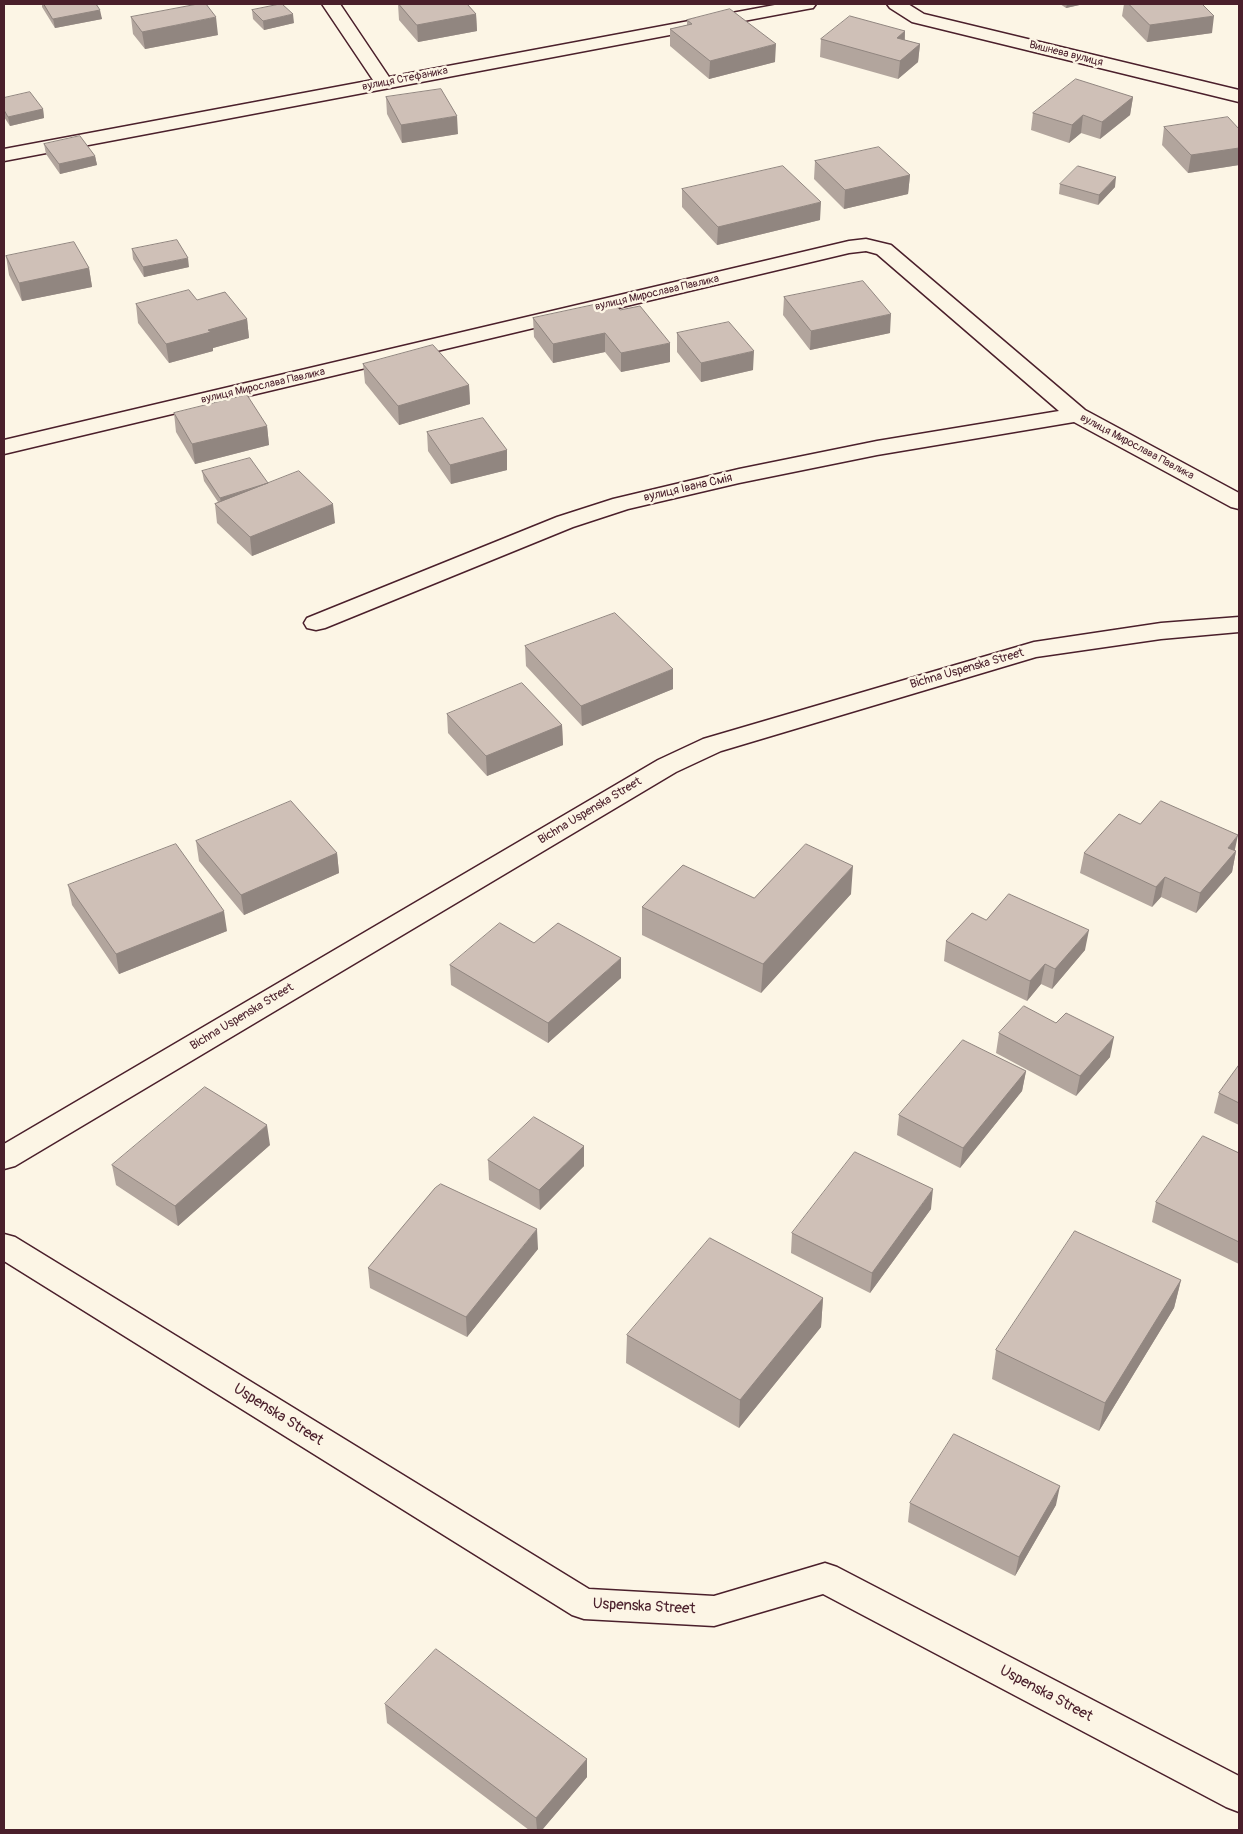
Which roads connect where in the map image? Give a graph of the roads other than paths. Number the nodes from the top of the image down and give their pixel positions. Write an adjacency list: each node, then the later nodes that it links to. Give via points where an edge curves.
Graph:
1 (331, 4): 4 (street)
2 (807, 4): 4 (street, вулиця Стефаника)
3 (896, 4): 5 (street, Вишнева вулиця, via 918,18)
4 (384, 83): 6 (street, вулиця Стефаника)
5 (1239, 96)
6 (4, 155)
7 (1077, 415): 8 (street, вулиця Мирослава Павлика, via 884,249 866,245); 9 (street, вулиця Мирослава Павлика); 10 (street, вулиця Івана Смія, via 877,448 621,504 564,522)
8 (4, 447)
9 (1239, 502)
10 (316, 623)
11 (1239, 625): 12 (street, Bichna Uspenska Street, via 1161,631 1034,650 712,744 667,766)
12 (4, 1158)
13 (4, 1246): 14 (street, Uspenska Street, via 584,1604 714,1611 825,1578)
14 (1239, 1795)

